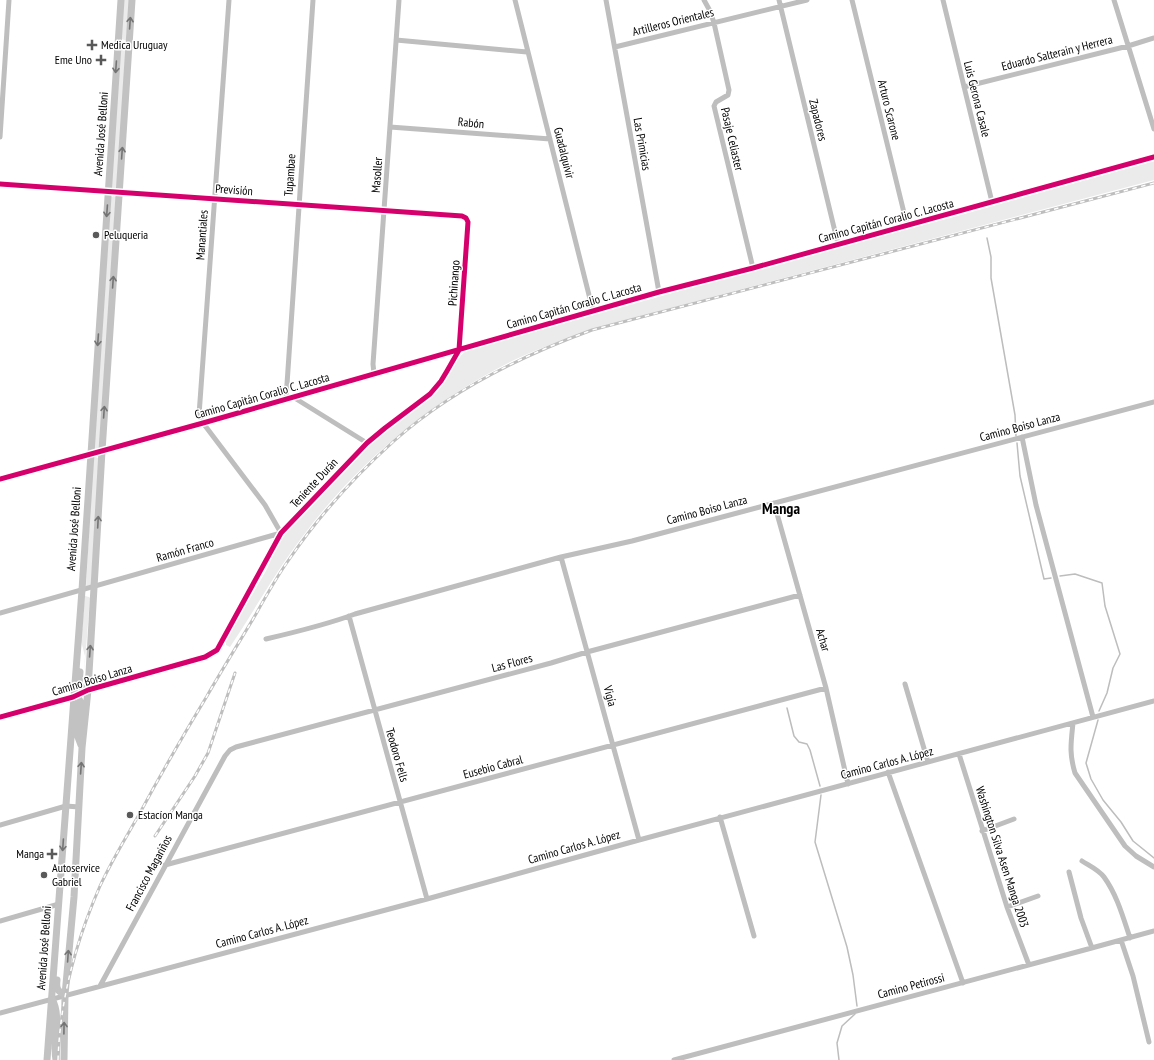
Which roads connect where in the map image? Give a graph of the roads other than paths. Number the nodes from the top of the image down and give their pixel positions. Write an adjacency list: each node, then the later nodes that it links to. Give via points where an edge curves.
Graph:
1 (10, 0): 27 (street)
2 (120, 0): 19 (main road, Avenida José Belloni)
3 (132, 0): 20 (main road, Avenida José Belloni, one-way to 3)
4 (229, 0): 33 (street, Manantiales)
5 (313, 0): 35 (street, Tupambae)
6 (399, 0): 18 (street, Masoller)
7 (515, 0): 23 (street, Guadalquivir)
8 (606, 0): 22 (street, Las Primicias)
9 (704, 0): 16 (street, Pasaje Celiaster)
10 (779, 0): 15 (street, Zapadores)
11 (807, 0): 15 (street, Artilleros Orientales)
12 (852, 0): 38 (street, Arturo Scarone)
13 (943, 0): 24 (street, Luis Gerona Casale)
14 (1114, 0): 21 (street)
15 (780, 6): 16 (street, Artilleros Orientales); 39 (street, Zapadores)
16 (714, 23): 22 (street, Artilleros Orientales); 40 (street, Pasaje Celiaster, via 729,93 714,106)
17 (1154, 38): 21 (street, Eduardo Salterain y Herrera)
18 (396, 40): 23 (street); 25 (street, Masoller)
19 (118, 42): 20 (main road); 31 (main road, Avenida José Belloni, one-way to 31)
20 (129, 43): 32 (main road, Avenida José Belloni, one-way to 20)
21 (1128, 46): 24 (street, Eduardo Salterain y Herrera); 26 (street)
22 (615, 47): 41 (street, Las Primicias)
23 (528, 52): 28 (street, Guadalquivir)
24 (964, 87): 34 (street, Luis Gerona Casale)
25 (390, 127): 28 (street, Rabón); 36 (street, Masoller)
26 (1154, 129)
27 (0, 137)
28 (550, 139): 42 (street, Guadalquivir)
29 (1154, 157): 34 (street, Camino Capitán Coralio C. Lacosta)
30 (0, 184): 31 (street, Previsión)
31 (108, 192): 32 (street, Previsión); 52 (main road, Avenida José Belloni, one-way to 52)
32 (119, 192): 33 (street, Previsión); 51 (main road, Avenida José Belloni, one-way to 32)
33 (215, 199): 35 (street, Previsión); 48 (street, Manantiales, via 199,415)
34 (992, 202): 38 (street, Camino Capitán Coralio C. Lacosta)
35 (298, 205): 36 (street, Previsión); 46 (street, Tupambae)
36 (384, 211): 37 (street, Previsión); 44 (street, Masoller)
37 (466, 218): 43 (street, Pichinango, via 468,222)
38 (907, 225): 39 (street, Camino Capitán Coralio C. Lacosta)
39 (838, 244): 40 (street, Camino Capitán Coralio C. Lacosta)
40 (753, 268): 41 (street, Camino Capitán Coralio C. Lacosta)
41 (659, 292): 42 (street, Camino Capitán Coralio C. Lacosta)
42 (593, 311): 43 (street, Camino Capitán Coralio C. Lacosta)
43 (459, 350): 44 (street, Camino Capitán Coralio C. Lacosta); 50 (street, Teniente Durán, via 441,381 430,394)
44 (374, 374): 45 (street, Camino Capitán Coralio C. Lacosta)
45 (293, 397): 46 (street, Camino Capitán Coralio C. Lacosta); 50 (street)
46 (286, 400): 48 (street, Camino Capitán Coralio C. Lacosta)
47 (1154, 402): 49 (street, Camino Boiso Lanza)
48 (203, 423): 51 (street, Camino Capitán Coralio C. Lacosta); 55 (street, via 265,505)
49 (1022, 438): 54 (street, Camino Boiso Lanza); 73 (street, via 1036,505)
50 (367, 443): 55 (street, Teniente Durán)
51 (102, 451): 52 (street, Camino Capitán Coralio C. Lacosta); 57 (main road, Avenida José Belloni, one-way to 51)
52 (90, 454): 53 (street, Camino Capitán Coralio C. Lacosta); 58 (main road, Avenida José Belloni)
53 (0, 479)
54 (774, 503): 56 (street, Camino Boiso Lanza); 59 (street, Achar)
55 (281, 533): 57 (street, Ramón Franco); 65 (street, Teniente Durán, via 221,644)
56 (561, 557): 61 (street, Camino Boiso Lanza); 64 (street, Vigía)
57 (94, 586): 58 (street, Ramón Franco); 68 (main road, Avenida José Belloni, one-way to 57)
58 (82, 590): 60 (street, Ramón Franco); 63 (main road, Avenida José Belloni)
59 (800, 595): 64 (street, Las Flores); 67 (street, Achar)
60 (0, 613)
61 (349, 616): 62 (street, Camino Boiso Lanza); 71 (street, Teodoro Fells)
62 (266, 639)
63 (77, 651): 68 (main road, via 81,663 79,684); 69 (main road, Avenida José Belloni)
64 (587, 652): 71 (street, Las Flores); 75 (street, Vigía)
65 (212, 654): 68 (street, Camino Boiso Lanza)
66 (905, 684): 79 (street)
67 (826, 688): 75 (street, Eusebio Cabral); 81 (street, Achar)
68 (88, 690): 69 (street, Camino Boiso Lanza); 76 (main road, Avenida José Belloni)
69 (73, 697): 72 (street, Camino Boiso Lanza); 76 (main road, via 80,701 78,737); 83 (main road, Avenida José Belloni)
70 (1154, 701): 73 (street, Camino Carlos A. López)
71 (374, 711): 77 (street, Las Flores); 82 (street, Teodoro Fells)
72 (0, 717)
73 (1093, 718): 74 (street, Camino Carlos A. López)
74 (1073, 723): 78 (street, Camino Carlos A. López); 92 (street, via 1070,747 1075,773 1125,846)
75 (613, 746): 82 (street, Eusebio Cabral); 89 (street, Vigía)
76 (82, 748): 84 (main road, Avenida José Belloni, one-way to 76)
77 (230, 750): 91 (street, Francisco Magariños)
78 (959, 754): 79 (street, Camino Carlos A. López); 88 (street, Washington Silva Asen Manga 2003)
79 (928, 762): 80 (street, Camino Carlos A. López)
80 (888, 772): 81 (street, Camino Carlos A. López); 106 (street)
81 (848, 784): 85 (street, Camino Carlos A. López)
82 (400, 802): 91 (street, Eusebio Cabral); 95 (street, Teodoro Fells)
83 (66, 806): 84 (street); 87 (street); 96 (main road, Avenida José Belloni, one-way to 96)
84 (79, 807): 108 (main road, Avenida José Belloni, one-way to 84)
85 (720, 818): 89 (street, Camino Carlos A. López); 100 (street)
86 (1014, 819): 88 (street)
87 (0, 825)
88 (982, 831): 97 (street, Washington Silva Asen Manga 2003)
89 (639, 840): 95 (street, Camino Carlos A. López)
90 (1082, 861): 102 (street, via 1104,877 1119,904)
91 (164, 865): 107 (street, Francisco Magariños)
92 (1154, 867)
93 (1069, 872): 104 (street)
94 (1038, 896): 97 (street)
95 (427, 898): 107 (street, Camino Carlos A. López)
96 (59, 904): 98 (street); 101 (main road, Avenida José Belloni)
97 (1007, 907): 105 (street, Washington Silva Asen Manga 2003)
98 (0, 921)
99 (1154, 931): 102 (street, Camino Petirossi)
100 (754, 936)
101 (56, 938): 108 (main road, via 60,951 56,987); 109 (main road, Avenida José Belloni)
102 (1130, 938): 103 (street, Camino Petirossi)
103 (1121, 940): 104 (street, Camino Petirossi); 111 (street, via 1133,976)
104 (1092, 948): 105 (street, Camino Petirossi)
105 (1029, 965): 106 (street, Camino Petirossi)
106 (963, 983): 115 (street, Camino Petirossi)
107 (100, 986): 108 (street, Camino Carlos A. López)
108 (65, 995): 109 (street, Camino Carlos A. López); 114 (main road, Avenida José Belloni, one-way to 108)
109 (52, 998): 110 (street, Camino Carlos A. López); 112 (main road, Avenida José Belloni); 113 (main road, via 57,1012 54,1038)
110 (0, 1013)
111 (1149, 1042)
112 (47, 1060)
113 (56, 1060)
114 (64, 1060)
115 (674, 1060)

